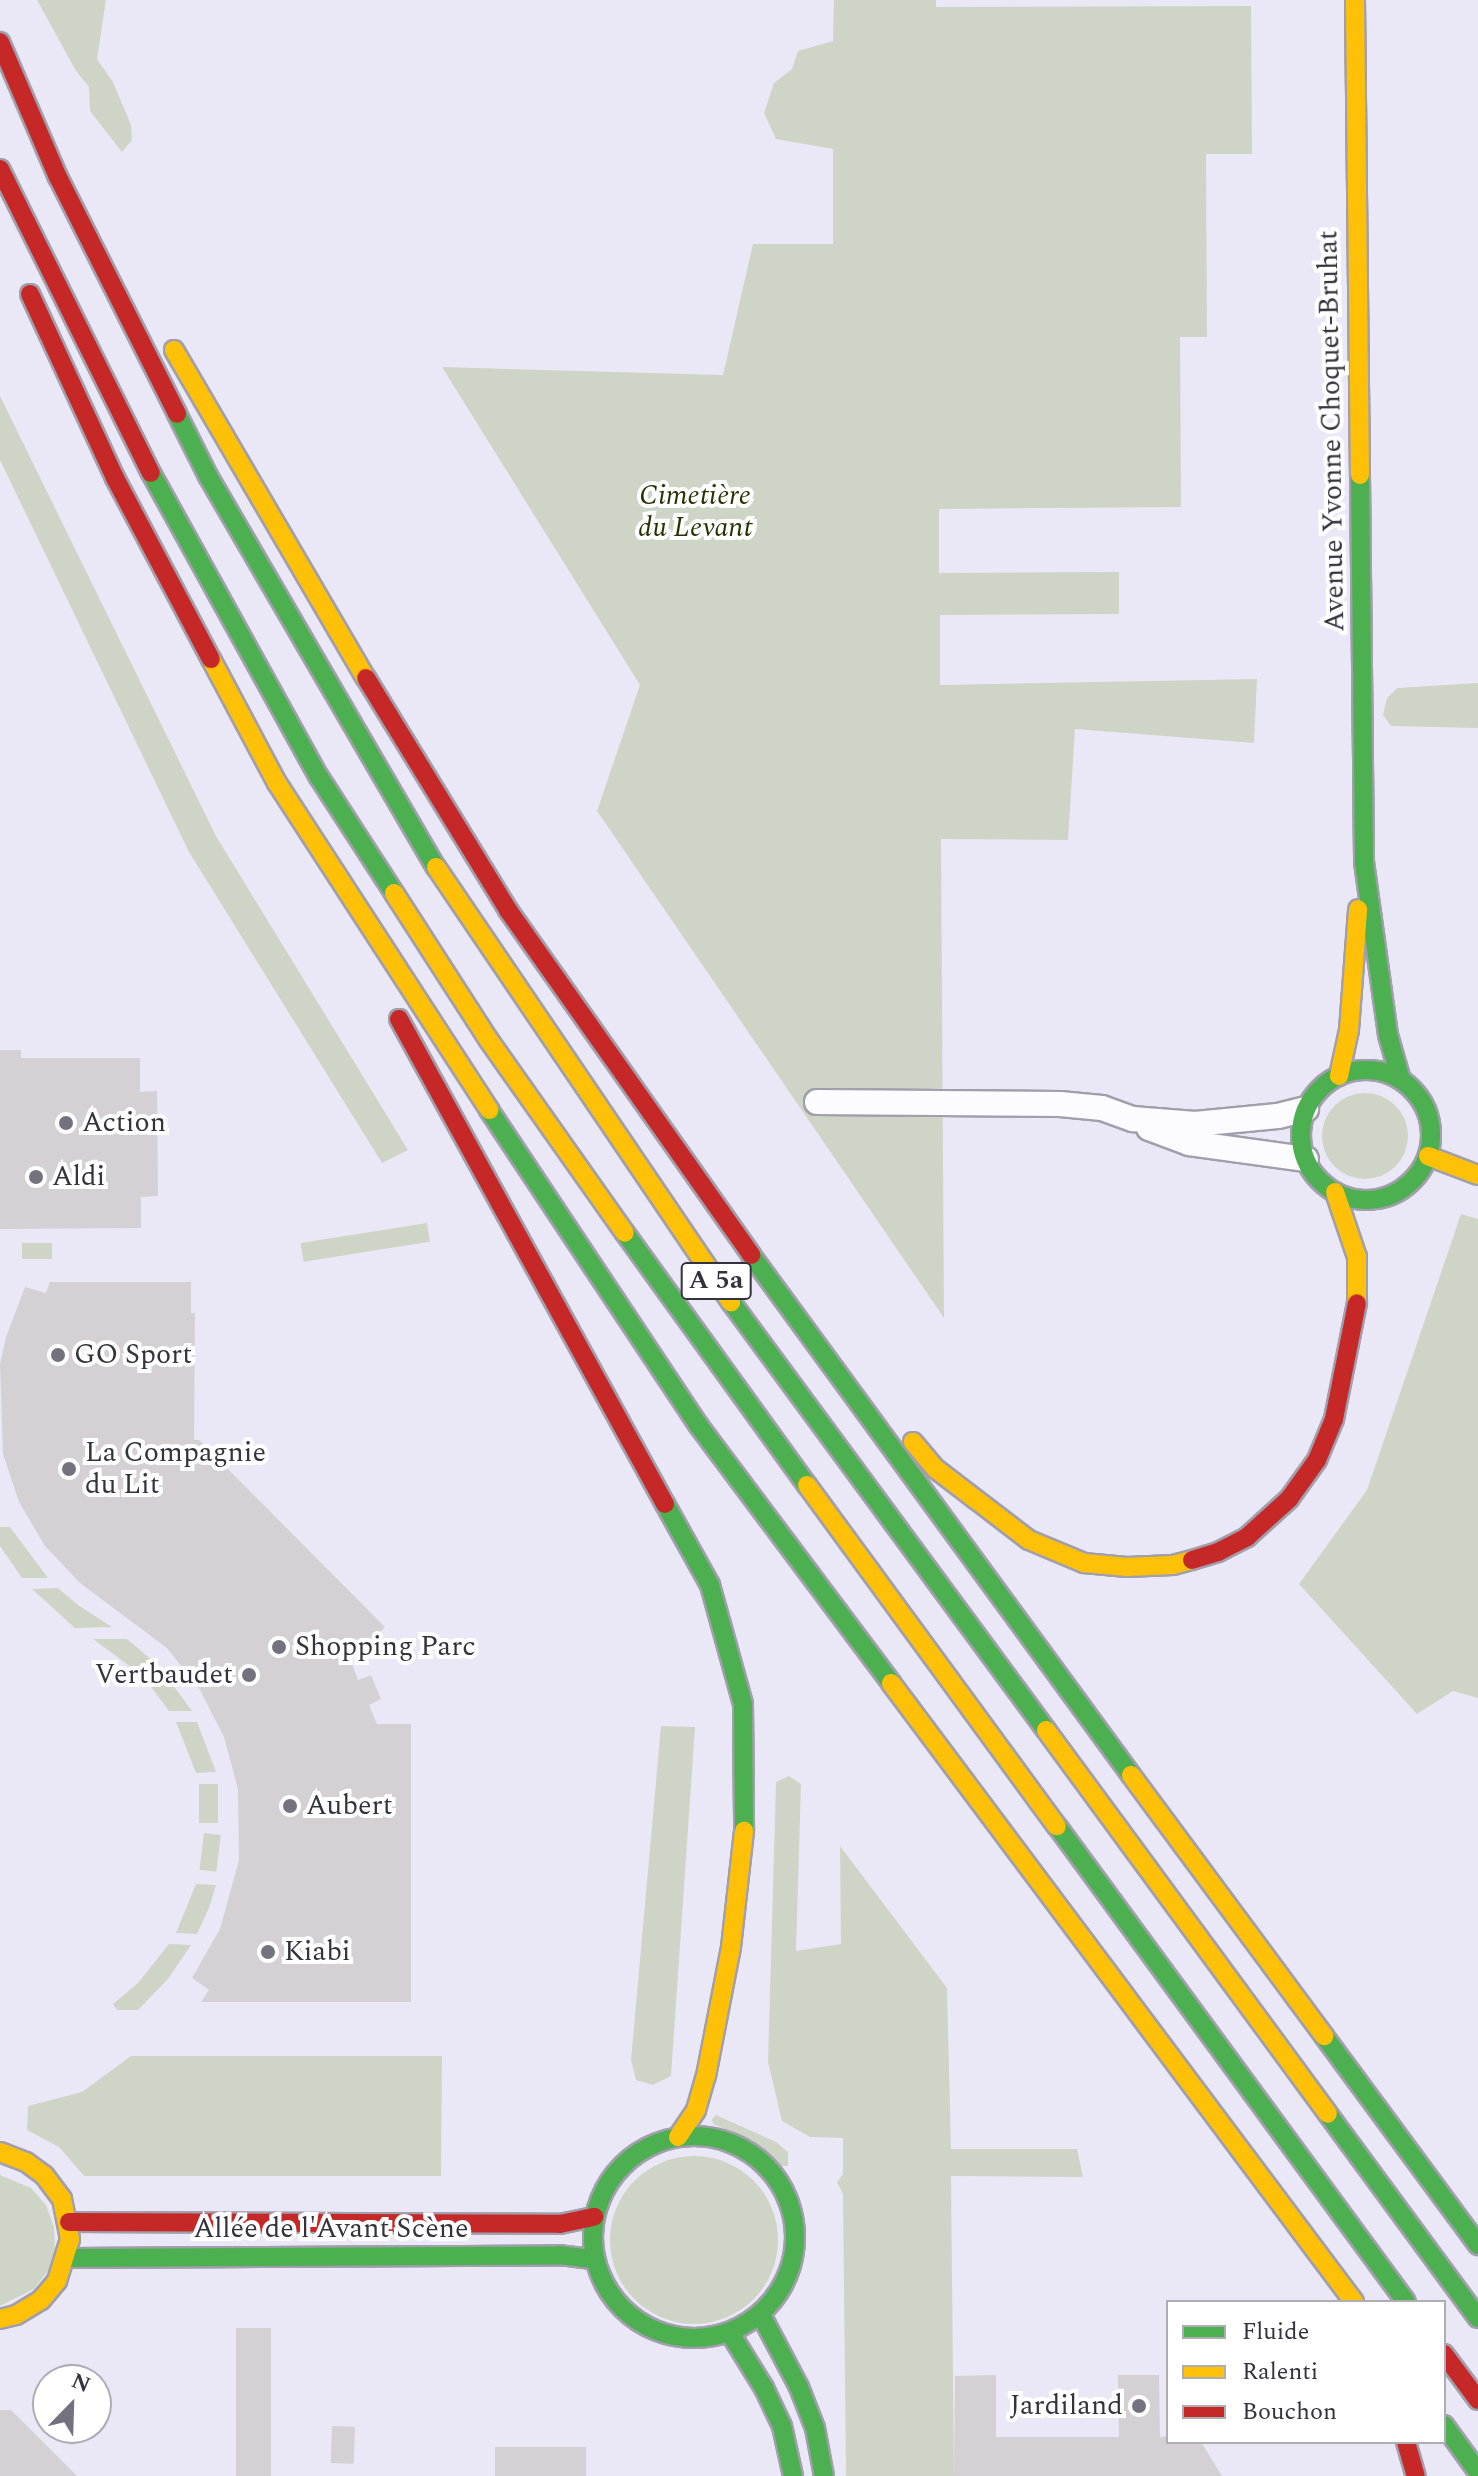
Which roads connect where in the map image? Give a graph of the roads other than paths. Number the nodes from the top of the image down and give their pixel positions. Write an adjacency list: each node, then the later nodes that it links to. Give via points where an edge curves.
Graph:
1 (1355, 0): 8 (main road, Avenue Yvonne Choquet-Bruhat)
2 (0, 42): 4 (main road, A 5a)
3 (0, 169): 34 (main road, A 5a, via 140,454 319,777 488,1039 712,1356)
4 (58, 177): 5 (main road); 36 (main road, A 5a, via 208,476 454,899 729,1299)
5 (105, 232)
6 (24, 280): 9 (main road, via 115,478 277,783)
7 (164, 333): 21 (main road, via 304,576 508,910)
8 (1364, 862): 12 (main road, Avenue Yvonne Choquet-Bruhat, via 1349,1030); 13 (main road, Avenue Yvonne Choquet-Bruhat, via 1388,1035)
9 (355, 907): 10 (main road); 27 (main road, via 699,1426)
10 (371, 968)
11 (386, 995): 23 (main road, via 710,1585 727,1641 743,1704 745,1825 731,1947 706,2076 696,2110)
12 (1339, 1076): 13 (main road, via 1370,1071); 15 (main road, via 1325,1084)
13 (1401, 1080): 17 (main road, via 1428,1113)
14 (817, 1102): 16 (street, via 1060,1104 1102,1108)
15 (1306, 1109): 16 (street, via 1206,1124); 18 (main road)
16 (1133, 1119): 18 (street, via 1160,1135 1189,1143)
17 (1428, 1156): 19 (main road); 20 (main road, via 1417,1176 1390,1195 1357,1199)
18 (1306, 1159): 20 (main road)
19 (1478, 1175)
20 (1335, 1192): 21 (main road, via 1357,1257 1359,1293 1334,1419 1317,1460 1289,1499 1247,1537 1173,1565 1084,1563 1029,1540 936,1469 848,1365)
21 (813, 1343): 22 (main road)
22 (1384, 2118): 25 (main road, via 1421,2146); 29 (main road)
23 (678, 2137): 26 (main road, via 649,2146 623,2164 604,2188); 35 (main road, via 709,2137 738,2146 763,2163 782,2187 794,2220 794,2255 783,2288)
24 (0, 2152): 28 (main road, via 44,2175 62,2199)
25 (1469, 2200)
26 (594, 2217): 28 (main road, Allée de l'Avant Scène, via 560,2224); 31 (main road)
27 (1292, 2219): 32 (main road); 33 (main road)
28 (69, 2222): 30 (main road)
29 (1478, 2245)
30 (67, 2258): 31 (main road, Allée de l'Avant Scène); 37 (main road, via 41,2300)
31 (594, 2259): 38 (main road, via 606,2289 626,2313 652,2331 691,2339)
32 (1331, 2300)
33 (1353, 2300)
34 (1405, 2300)
35 (761, 2315): 38 (main road); 45 (main road, via 799,2387 815,2428)
36 (1478, 2318)
37 (0, 2319)
38 (730, 2333): 44 (main road, via 782,2426)
39 (1446, 2357): 40 (main road)
40 (1478, 2400)
41 (1446, 2428): 43 (main road)
42 (1407, 2444): 46 (main road)
43 (1478, 2472)
44 (793, 2476)
45 (824, 2476)
46 (1416, 2476)

